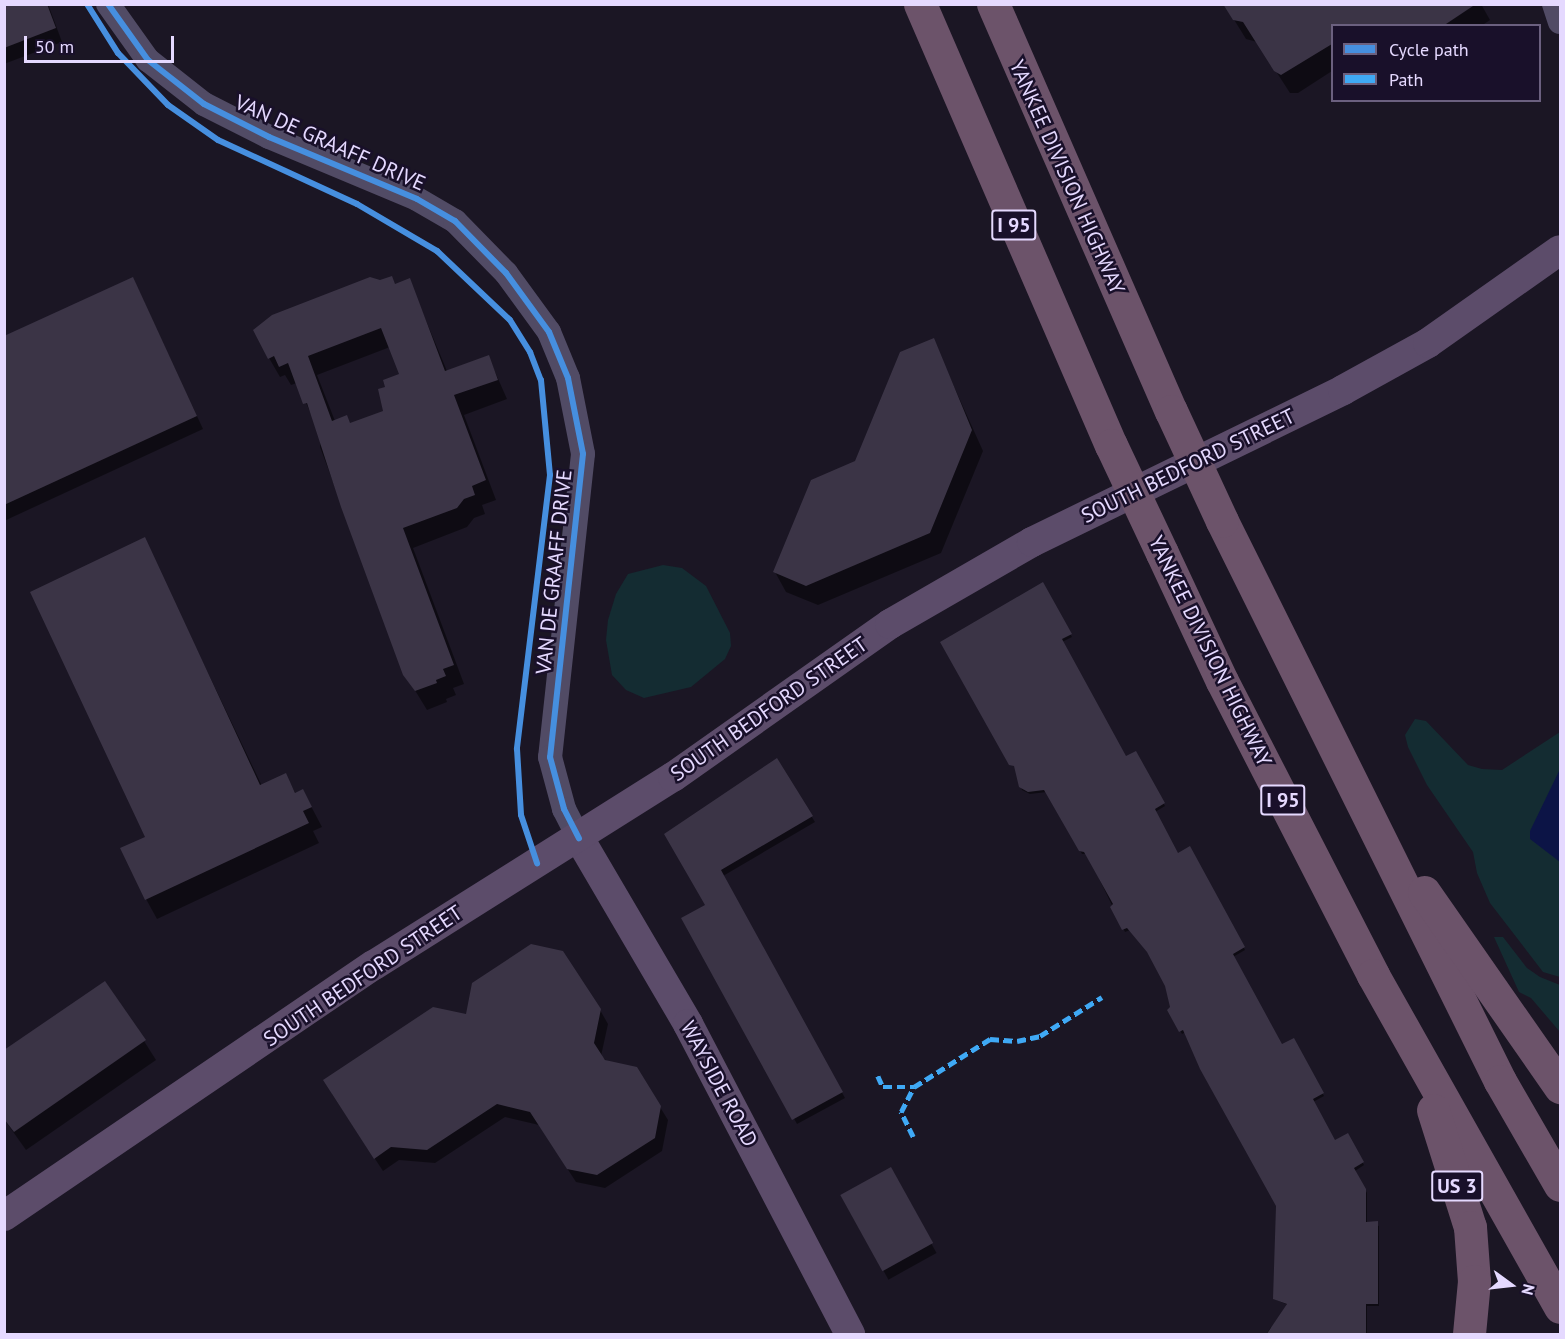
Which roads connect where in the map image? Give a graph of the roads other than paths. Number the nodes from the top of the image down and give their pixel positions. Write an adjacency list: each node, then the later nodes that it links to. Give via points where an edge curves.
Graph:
1 (108, 4): 8 (street, VAN DE GRAAFF DRIVE, via 148,60 204,104 279,141 417,199 455,221 506,273 549,332 568,378 583,454 550,757 555,783)
2 (920, 4): 9 (highway, YANKEE DIVISION HIGHWAY / I 95, bridge, via 1162,554 1228,692)
3 (993, 4): 7 (highway, YANKEE DIVISION HIGHWAY, bridge, via 1171,411)
4 (1554, 4): 5 (street)
5 (1560, 22)
6 (1560, 250): 8 (main road, SOUTH BEDFORD STREET, via 1476,313 1382,368 1032,542 926,602)
7 (1350, 780): 10 (highway); 11 (highway, YANKEE DIVISION HIGHWAY, via 1500,1082)
8 (579, 838): 12 (main road, SOUTH BEDFORD STREET, via 374,965); 14 (main road, WAYSIDE ROAD, via 688,1024)
9 (1411, 1043): 13 (highway, YANKEE DIVISION HIGHWAY / I 95); 15 (highway, US 3, via 1470,1227 1474,1281)
10 (1560, 1087)
11 (1560, 1185)
12 (4, 1216)
13 (1560, 1307)
14 (850, 1335)
15 (1469, 1335)

